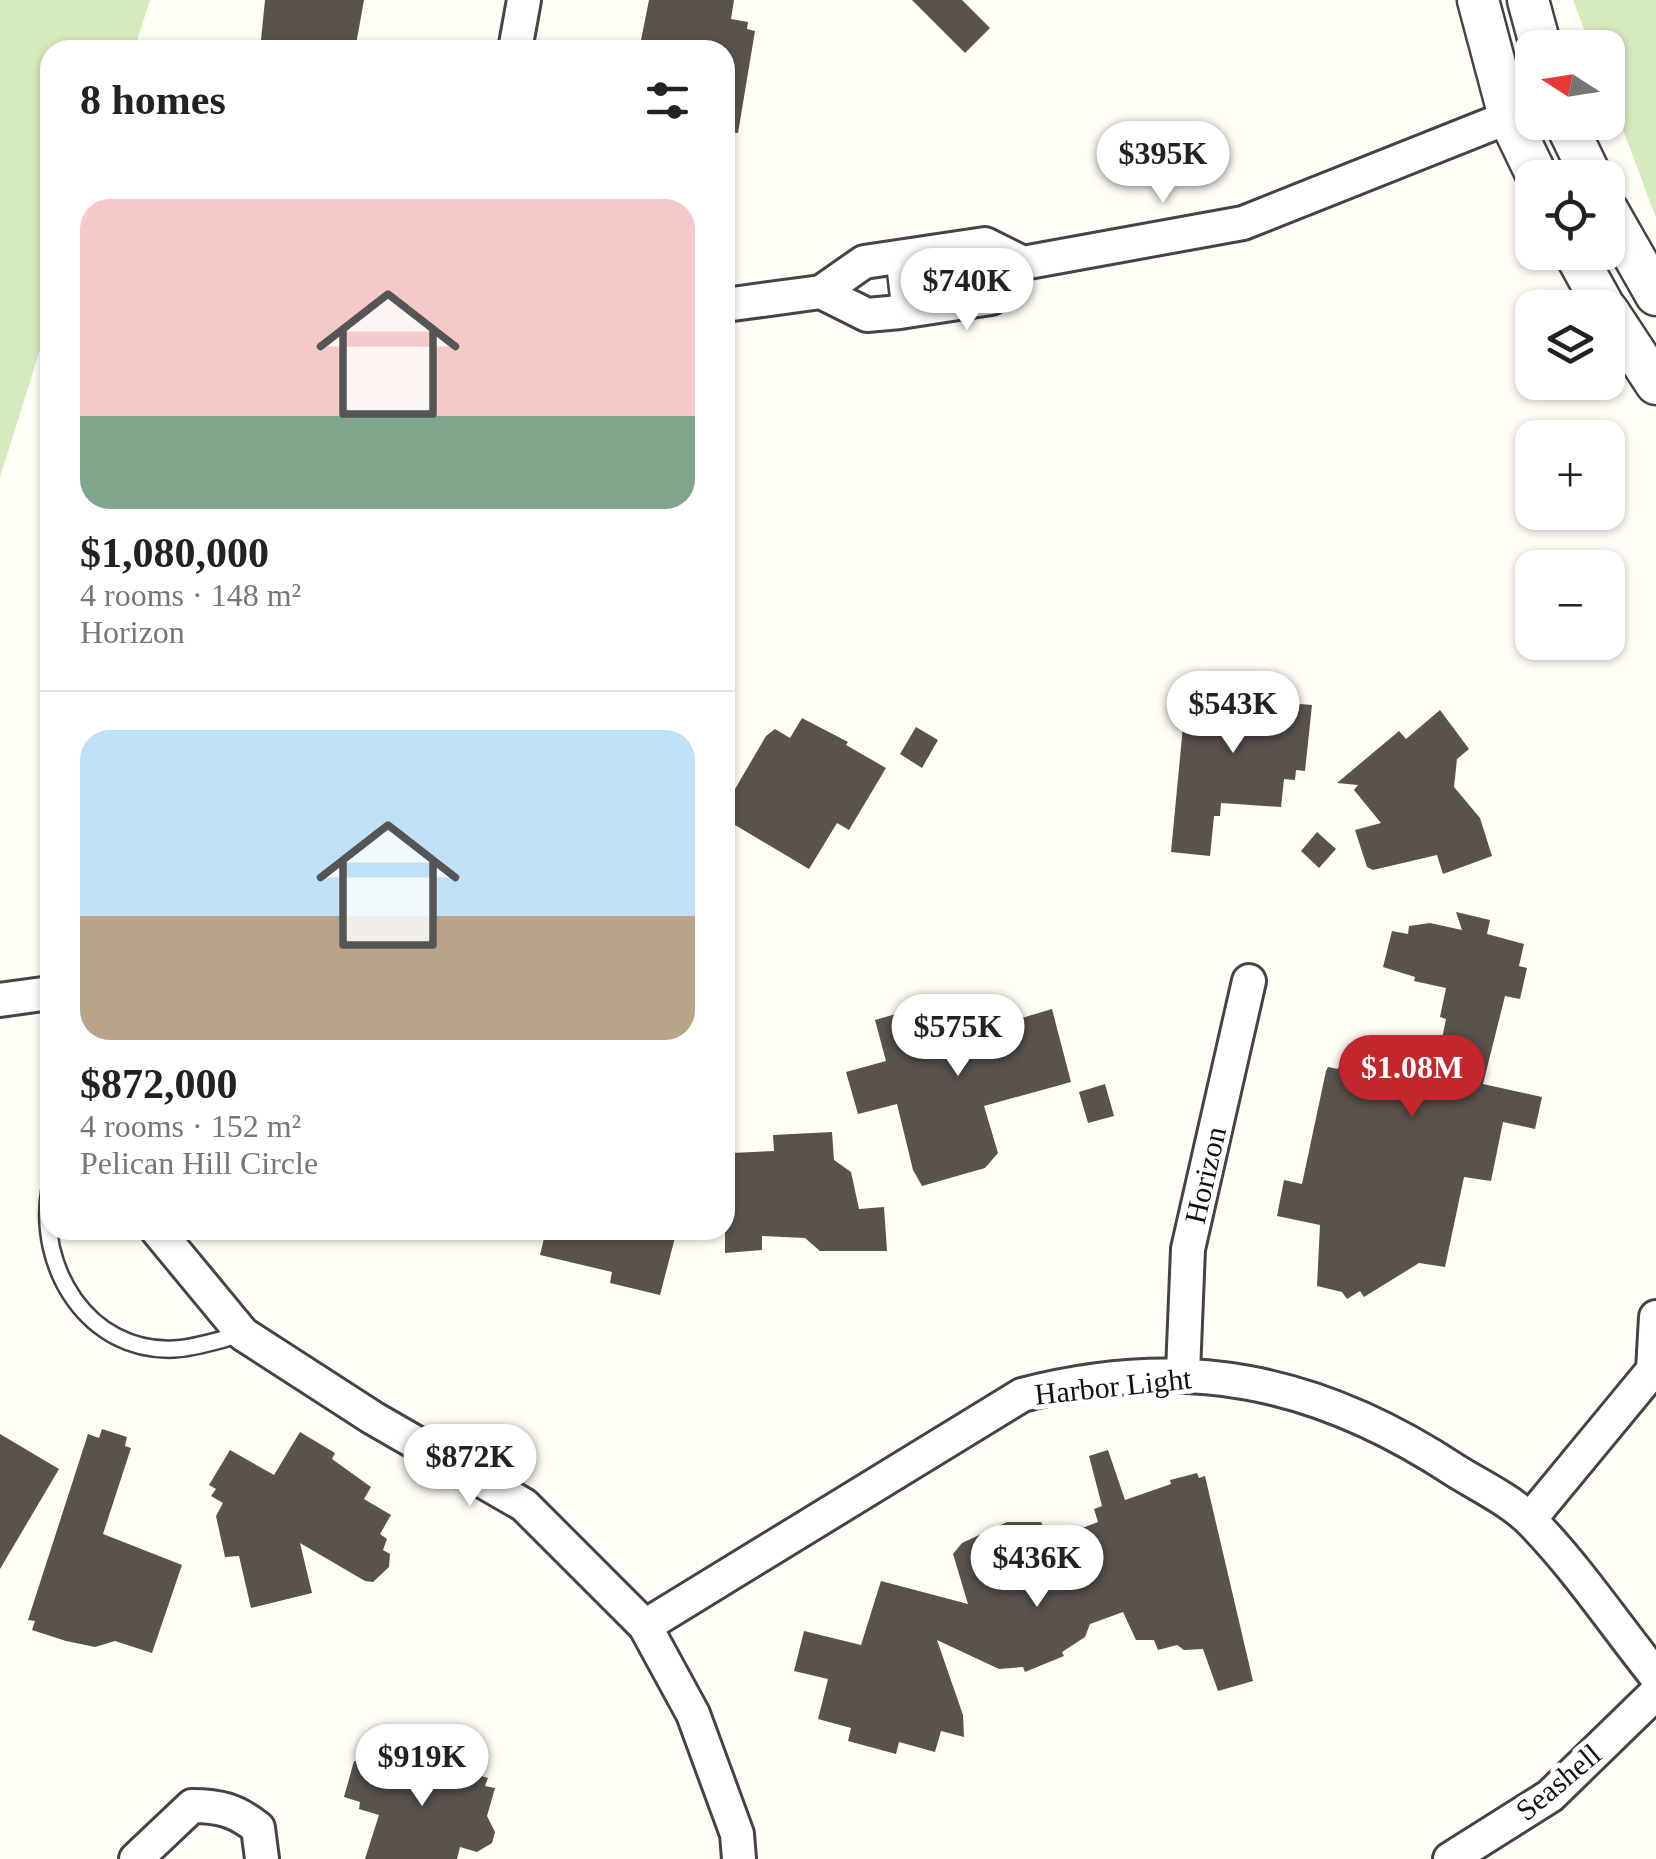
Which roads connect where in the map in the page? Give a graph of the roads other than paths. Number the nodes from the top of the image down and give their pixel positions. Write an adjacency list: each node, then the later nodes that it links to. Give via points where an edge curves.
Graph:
1 (524, 0): 5 (street)
2 (1478, 0): 6 (street)
3 (1528, 0): 4 (street)
4 (1536, 30)
5 (517, 40)
6 (1515, 98)
7 (1515, 116): 10 (street, via 1243,224)
8 (1625, 241): 12 (street)
9 (894, 258): 10 (street, via 985,244); 11 (street, via 864,262); 14 (lane)
10 (1023, 263): 14 (street, via 991,298)
11 (821, 292): 13 (street); 14 (street, via 866,315)
12 (1656, 295)
13 (735, 304)
14 (900, 312)
15 (1625, 338): 16 (street)
16 (1656, 384)
17 (1249, 981): 25 (street, Horizon, via 1188,1249)
18 (40, 994): 19 (street)
19 (0, 1000)
20 (50, 1240): 23 (lane, via 71,1300 104,1330 139,1346 176,1349)
21 (165, 1240): 23 (street)
22 (1656, 1318): 24 (street)
23 (243, 1334): 27 (street, via 524,1505)
24 (1654, 1370): 26 (street)
25 (1182, 1372): 26 (street, Harbor Light, via 1277,1386 1398,1433); 27 (street, Harbor Light, via 1022,1396)
26 (1530, 1519): 28 (street, Harbor Light)
27 (644, 1626): 32 (street, via 693,1714 737,1834)
28 (1656, 1676)
29 (1656, 1693): 33 (street, Seashell, via 1550,1796)
30 (136, 1859): 31 (street, via 192,1806 218,1806 258,1828)
31 (262, 1859)
32 (739, 1859)
33 (1450, 1859)

